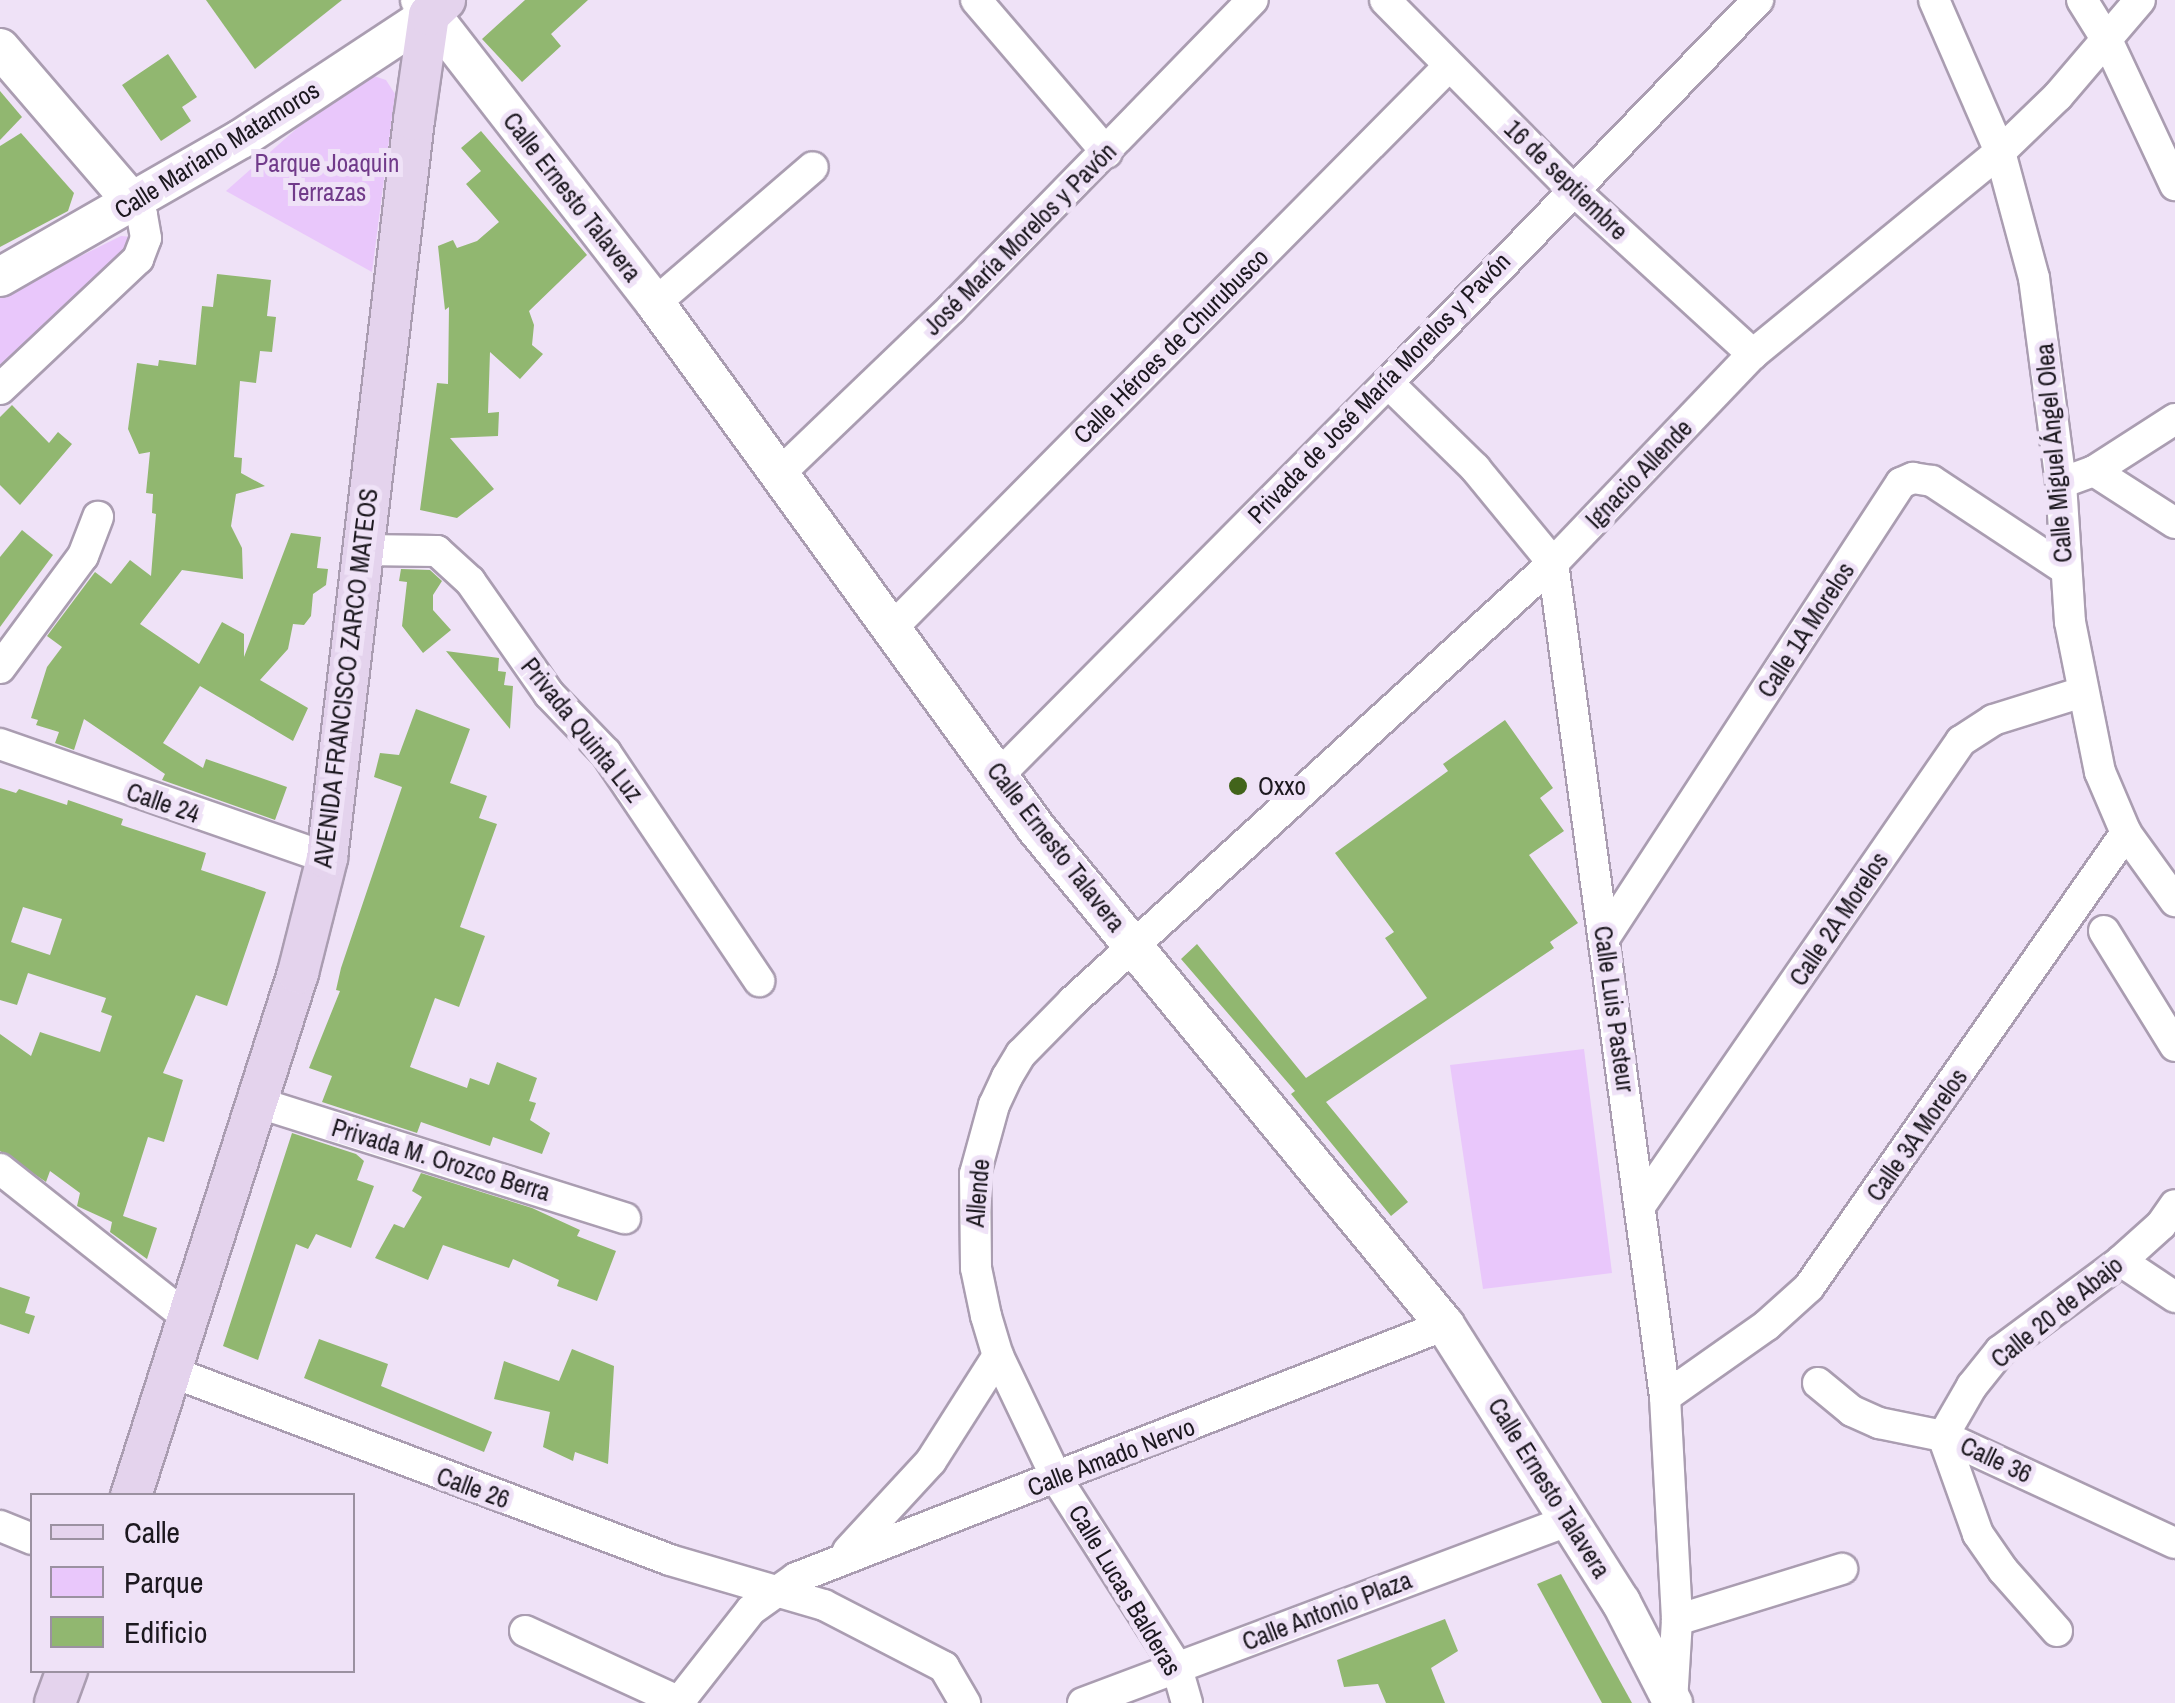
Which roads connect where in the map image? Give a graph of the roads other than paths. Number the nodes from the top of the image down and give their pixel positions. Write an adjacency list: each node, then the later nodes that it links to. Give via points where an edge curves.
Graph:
1 (976, 0): 13 (street)
2 (1253, 0): 13 (street, José María Morelos y Pavón)
3 (1385, 0): 11 (street, 16 de septiembre)
4 (1934, 0): 12 (street, Calle Miguel Ángel Olea)
5 (2082, 0): 9 (street)
6 (2140, 0): 9 (street, Ignacio Allende)
7 (431, 5): 17 (street, Calle Mariano Matamoros); 19 (street, Calle Ernesto Talavera); 29 (main road, AVENIDA FRANCISCO ZARCO MATEOS)
8 (1742, 5): 16 (street, Privada de José María Morelos y Pavón)
9 (2108, 42): 12 (street, Ignacio Allende); 15 (street)
10 (0, 48): 17 (street)
11 (1449, 66): 16 (street, 16 de septiembre); 32 (street, Calle Héroes de Churubusco)
12 (2000, 152): 20 (street, Ignacio Allende); 26 (street, Calle Miguel Ángel Olea, via 2034,278)
13 (1106, 153): 25 (street, José María Morelos y Pavón)
14 (813, 168): 19 (street)
15 (2175, 185)
16 (1572, 189): 20 (street, 16 de septiembre); 21 (street, Privada de José María Morelos y Pavón)
17 (140, 221): 18 (street, Calle Mariano Matamoros); 22 (street, via 138,259)
18 (0, 277)
19 (655, 303): 25 (street, Calle Ernesto Talavera)
20 (1753, 354): 30 (street, Ignacio Allende)
21 (1388, 384): 30 (street, via 1475,468); 36 (street, Privada de José María Morelos y Pavón)
22 (0, 389)
23 (2175, 419): 24 (street)
24 (2094, 471): 26 (street); 28 (street)
25 (780, 472): 32 (street, Calle Ernesto Talavera)
26 (2061, 483): 31 (street, Calle Miguel Ángel Olea)
27 (98, 517): 33 (street, via 83,556)
28 (2175, 523)
29 (362, 550): 38 (main road, AVENIDA FRANCISCO ZARCO MATEOS); 43 (street, Privada Quinta Luz, via 437,551 470,581 549,694 615,765)
30 (1554, 563): 41 (street, Calle Luis Pasteur); 42 (street, Ignacio Allende)
31 (2064, 569): 34 (street, Calle Miguel Ángel Olea); 41 (street, Calle 1A Morelos, via 1932,481 1901,483)
32 (894, 626): 36 (street, Calle Ernesto Talavera)
33 (0, 668)
34 (2083, 692): 37 (street, Calle Miguel Ángel Olea, via 2100,772); 47 (street, Calle 2A Morelos, via 1993,720 1960,741)
35 (0, 744): 38 (street, Calle 24)
36 (998, 775): 42 (street, Calle Ernesto Talavera)
37 (2126, 833): 39 (street, Calle Miguel Ángel Olea); 57 (street, Calle 3A Morelos, via 1809,1286 1767,1326)
38 (327, 858): 45 (main road, AVENIDA FRANCISCO ZARCO MATEOS)
39 (2175, 901)
40 (2104, 931): 44 (street)
41 (1605, 936): 47 (street, Calle Luis Pasteur)
42 (1133, 946): 53 (street, Calle Ernesto Talavera); 54 (street, Allende, via 1021,1054 994,1105 974,1174 973,1214 976,1268)
43 (759, 981)
44 (2175, 1046)
45 (256, 1102): 49 (street, Privada M. Orozco Berra); 52 (main road, AVENIDA FRANCISCO ZARCO MATEOS)
46 (0, 1169): 52 (street)
47 (1640, 1206): 57 (street, Calle Luis Pasteur)
48 (2175, 1206): 50 (street, Calle 20 de Abajo)
49 (625, 1218)
50 (2121, 1261): 51 (street); 58 (street, Calle 20 de Abajo, via 2000,1352)
51 (2175, 1296)
52 (189, 1320): 55 (main road, AVENIDA FRANCISCO ZARCO MATEOS)
53 (1445, 1325): 59 (street, Calle Amado Nervo); 61 (street, Calle Ernesto Talavera)
54 (998, 1356): 59 (street, Allende); 65 (street, via 930,1461)
55 (172, 1372): 60 (main road, AVENIDA FRANCISCO ZARCO MATEOS); 67 (street, Calle 26, via 670,1560)
56 (1818, 1384): 58 (street, Calle 36, via 1880,1423)
57 (1665, 1397): 68 (street, Calle Luis Pasteur)
58 (1943, 1436): 64 (street, Calle 36); 69 (street, via 1978,1534)
59 (1057, 1480): 65 (street, Calle Amado Nervo); 71 (street, Calle Lucas Balderas)
60 (132, 1493)
61 (1570, 1520): 71 (street, Calle Antonio Plaza); 74 (street, Calle Ernesto Talavera)
62 (0, 1526): 63 (street)
63 (30, 1538)
64 (2175, 1543)
65 (844, 1556): 67 (street, Calle Amado Nervo)
66 (1842, 1570): 68 (street)
67 (778, 1589): 73 (street, via 751,1610); 76 (street, Calle 26, via 932,1659)
68 (1677, 1620): 74 (street, Calle Luis Pasteur)
69 (2057, 1630)
70 (525, 1632): 73 (street)
71 (1176, 1668): 77 (street, Calle Antonio Plaza); 78 (street, Calle Lucas Balderas)
72 (66, 1673): 75 (main road)
73 (680, 1702)
74 (1673, 1702)
75 (55, 1703)
76 (965, 1703)
77 (1083, 1703)
78 (1187, 1703)

